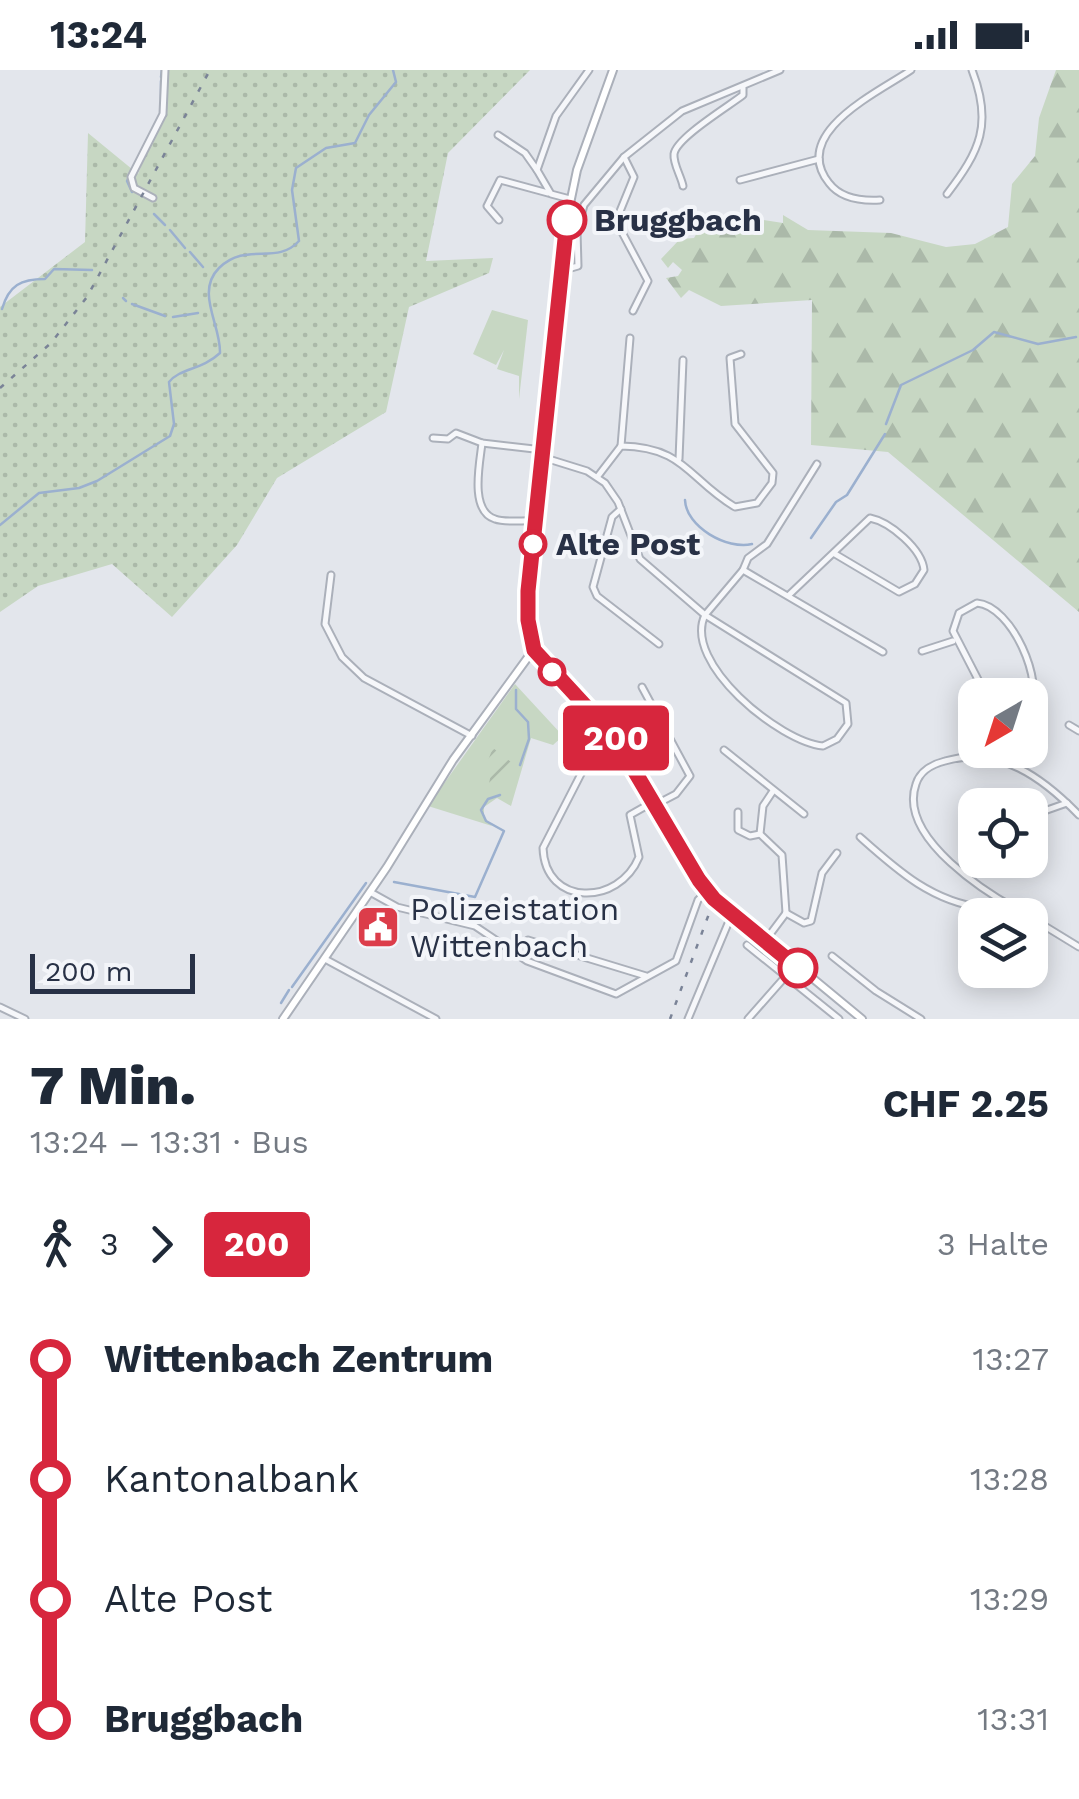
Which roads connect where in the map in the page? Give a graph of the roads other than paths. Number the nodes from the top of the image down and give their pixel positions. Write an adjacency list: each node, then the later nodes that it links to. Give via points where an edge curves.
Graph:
1 (165, 70): 16 (street, via 164,114 131,176 134,188)
2 (589, 70): 11 (street, via 556,116)
3 (613, 70): 17 (main road)
4 (780, 70): 7 (street)
5 (911, 70): 10 (street, via 839,120)
6 (972, 70): 15 (street, via 981,135 973,161)
7 (742, 88): 9 (street, via 668,120); 13 (street, via 743,95 676,146)
8 (498, 135): 11 (street)
9 (624, 157): 20 (street, via 582,211 578,266); 21 (street, via 634,177 616,221 648,281)
10 (819, 159): 12 (street); 18 (street, via 839,192)
11 (537, 170): 14 (street)
12 (740, 180)
13 (683, 186)
14 (551, 194): 17 (street); 19 (street, via 500,180 487,206)
15 (947, 194)
16 (153, 198)
17 (570, 199): 20 (main road)
18 (880, 200)
19 (499, 220)
20 (561, 271): 28 (main road)
21 (634, 310)
22 (630, 338): 27 (street)
23 (741, 354): 29 (street, via 730,358 735,424 770,466 772,484 752,506 736,507)
24 (683, 360): 29 (street)
25 (433, 438): 26 (street, via 448,440 456,433)
26 (482, 444): 28 (street); 33 (street, via 479,494 485,510 496,520)
27 (622, 446): 29 (street); 31 (street)
28 (542, 454): 31 (street); 33 (main road)
29 (679, 458)
30 (817, 464): 35 (street)
31 (598, 476): 32 (street)
32 (621, 509): 38 (street, via 640,559); 40 (street, via 612,516 593,588)
33 (536, 521): 41 (main road, via 527,611)
34 (835, 554): 34 (street, via 863,520 874,518 917,552 924,570 900,592); 37 (street)
35 (743, 570): 37 (street); 38 (street)
36 (331, 575): 49 (street, via 325,624 342,657 364,678)
37 (789, 595): 43 (street)
38 (705, 616): 38 (street, via 846,703 848,724 837,739 823,746 808,743 738,696 701,639)
39 (954, 640): 42 (street); 44 (street); 45 (street, via 953,624 965,608 978,603 995,609)
40 (659, 644)
41 (534, 650): 49 (main road); 55 (main road, via 615,738)
42 (922, 651)
43 (884, 652)
44 (976, 678)
45 (1033, 678)
46 (642, 688): 55 (street, via 690,776 676,794)
47 (1069, 724): 48 (street)
48 (1079, 731)
49 (472, 736): 64 (main road)
50 (724, 750): 54 (street)
51 (958, 759): 66 (street, via 925,771 915,806 944,856)
52 (1022, 768): 56 (street)
53 (582, 772): 55 (street, via 542,848 553,880 571,892 600,894 621,882 639,858 630,815)
54 (773, 791): 59 (street); 61 (street, via 763,806)
55 (654, 803): 65 (main road)
56 (1067, 803): 57 (street); 60 (street)
57 (1048, 810)
58 (738, 812): 61 (street, via 738,830)
59 (804, 814)
60 (1079, 815)
61 (760, 834): 68 (street, via 784,861)
62 (860, 837): 67 (street, via 901,873)
63 (836, 853): 68 (street, via 822,872 811,921)
64 (370, 892): 76 (main road); 77 (street, via 397,907 474,926 527,961 616,994)
65 (707, 892): 69 (main road); 77 (street, via 676,962)
66 (996, 898)
67 (958, 901)
68 (786, 913): 72 (street)
69 (732, 914): 72 (main road); 83 (street)
70 (1048, 928): 74 (street)
71 (528, 940): 77 (street)
72 (765, 941): 86 (main road)
73 (747, 945): 78 (street)
74 (1079, 947)
75 (832, 956): 87 (street)
76 (324, 960): 81 (main road); 82 (street)
77 (649, 977)
78 (788, 979): 84 (street); 85 (street)
79 (0, 1008): 80 (street)
80 (25, 1019)
81 (283, 1019)
82 (436, 1019)
83 (688, 1019)
84 (748, 1019)
85 (839, 1019)
86 (862, 1019)
87 (921, 1019)

